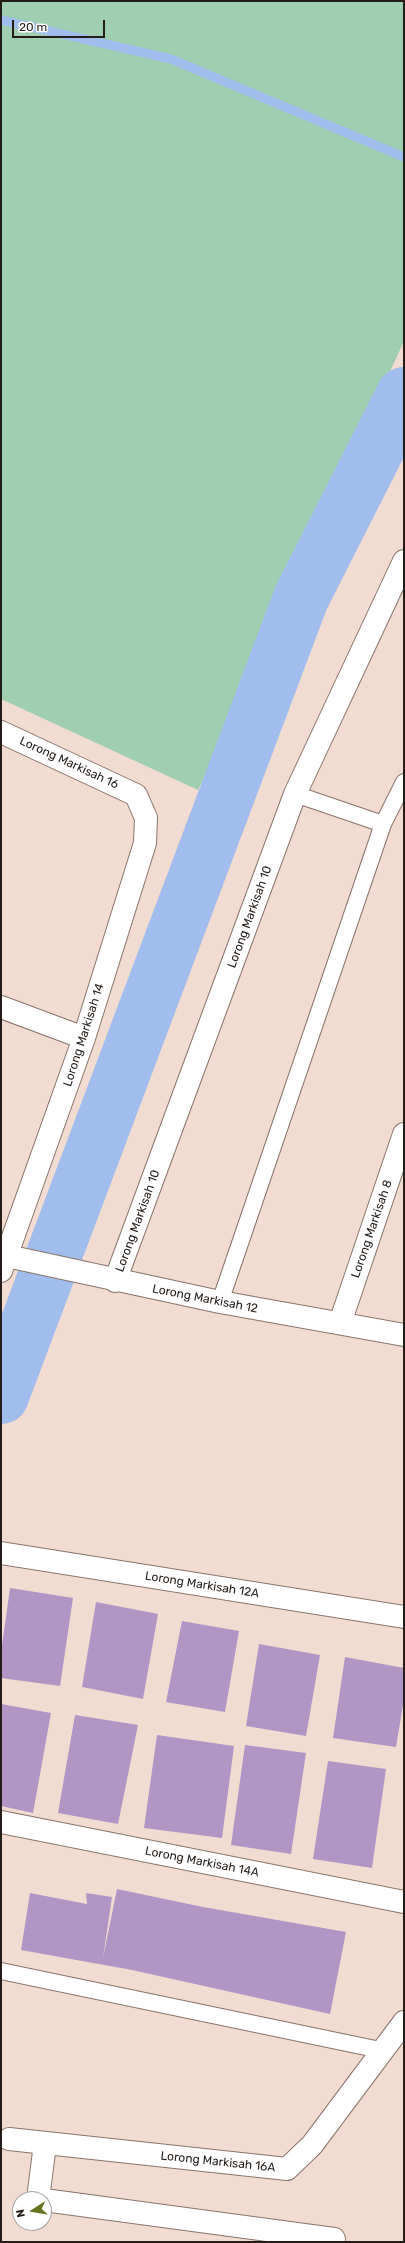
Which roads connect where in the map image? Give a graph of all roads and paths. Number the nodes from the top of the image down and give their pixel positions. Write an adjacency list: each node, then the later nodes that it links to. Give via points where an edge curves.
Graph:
1 (404, 561): 4 (street, Lorong Markisah 10)
2 (1, 732): 5 (street, Lorong Markisah 16)
3 (404, 782): 6 (lane)
4 (295, 794): 6 (lane); 11 (street, Lorong Markisah 10)
5 (136, 795): 8 (street, Lorong Markisah 14, via 146,818 145,843)
6 (383, 824): 12 (lane)
7 (1, 1007): 8 (street)
8 (84, 1038): 10 (street, Lorong Markisah 14)
9 (404, 1134): 13 (street, Lorong Markisah 8)
10 (4, 1264): 11 (street, Lorong Markisah 12, via 28,1262)
11 (116, 1281): 12 (street, Lorong Markisah 12)
12 (220, 1302): 13 (street, Lorong Markisah 12)
13 (340, 1323): 14 (street, Lorong Markisah 12)
14 (404, 1335)
15 (1, 1553): 16 (street, Lorong Markisah 12A)
16 (404, 1616)
17 (1, 1822): 18 (street, Lorong Markisah 14A)
18 (404, 1902)
19 (1, 1972): 21 (lane)
20 (404, 2022): 21 (street, Lorong Markisah 16A)
21 (385, 2050): 23 (street, Lorong Markisah 16A, via 312,2145 287,2169)
22 (9, 2139): 23 (street, Lorong Markisah 16A)
23 (45, 2144): 24 (street)
24 (39, 2191)
25 (52, 2201): 26 (street)
26 (334, 2240)

